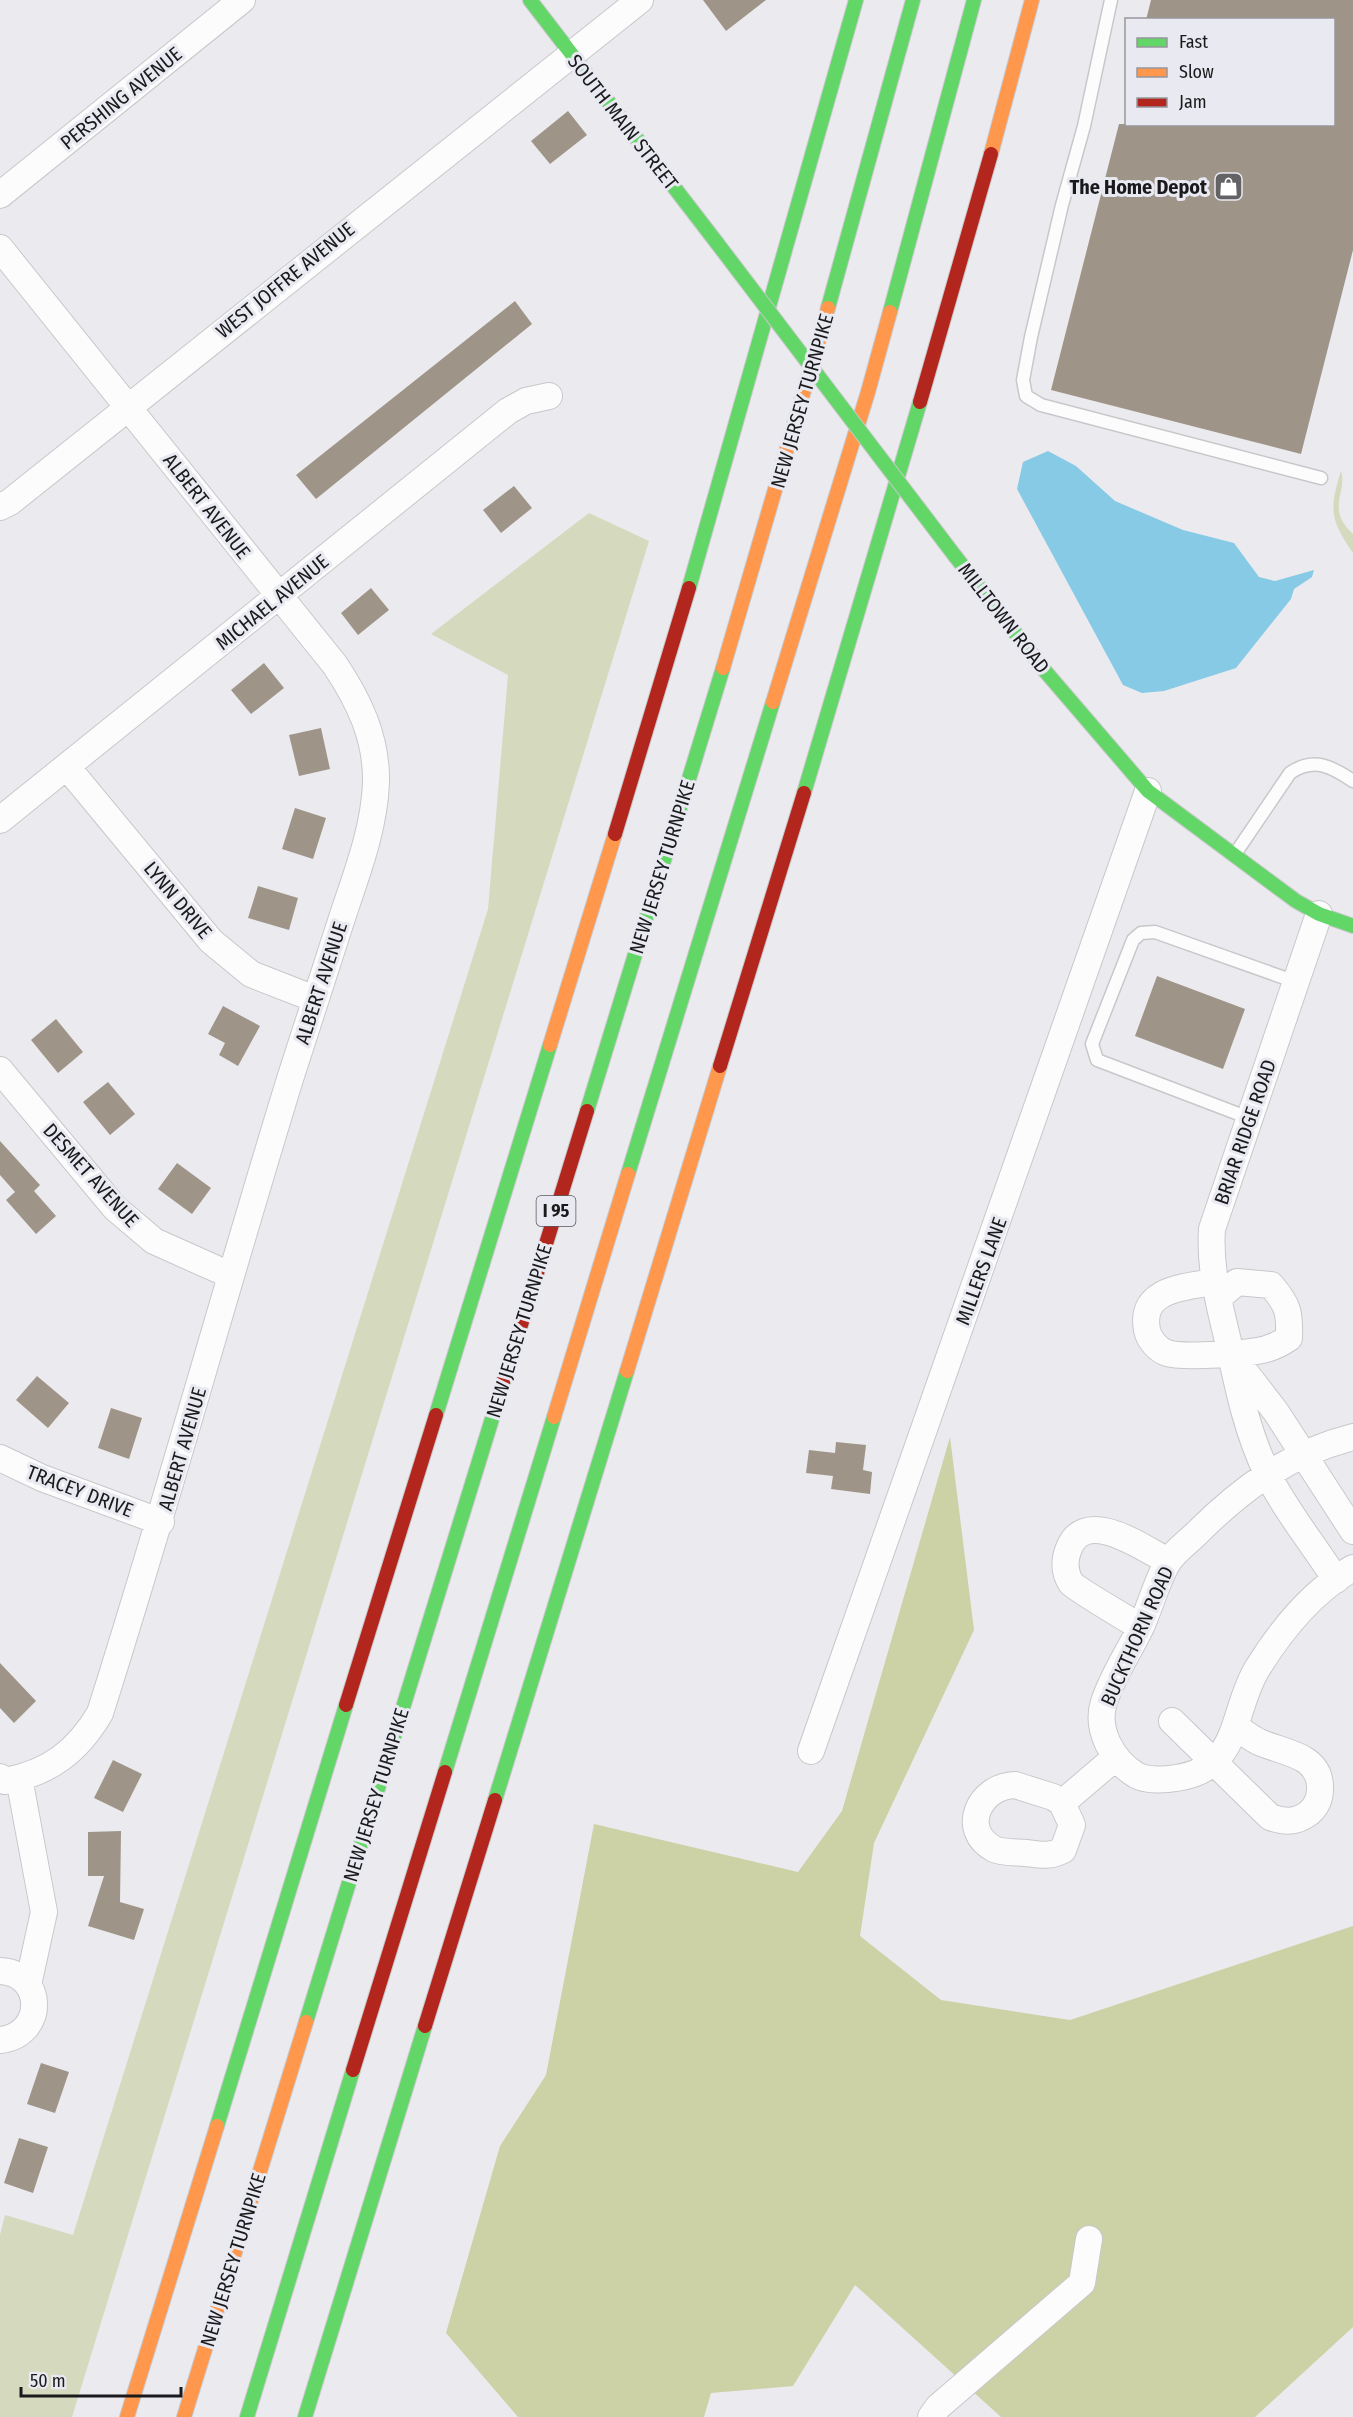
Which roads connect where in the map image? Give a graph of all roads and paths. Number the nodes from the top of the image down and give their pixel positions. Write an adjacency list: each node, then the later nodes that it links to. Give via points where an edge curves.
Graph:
1 (242, 0): 10 (street, PERSHING AVENUE)
2 (530, 0): 9 (main road, SOUTH MAIN STREET)
3 (640, 0): 9 (street, WEST JOFFRE AVENUE)
4 (856, 0): 52 (main road, via 669,655)
5 (913, 0): 53 (main road, NEW JERSEY TURNPIKE / I 95, via 855,219 728,653)
6 (974, 0): 54 (main road, via 861,415)
7 (1032, 0): 55 (main road, via 855,627)
8 (1111, 0): 15 (lane, via 1031,338 1023,380 1026,396 1041,405)
9 (570, 53): 11 (main road, SOUTH MAIN STREET); 14 (street, WEST JOFFRE AVENUE)
10 (0, 195)
11 (717, 243): 20 (main road, MILLTOWN ROAD, bridge, via 1045,670)
12 (0, 248): 14 (street, ALBERT AVENUE)
13 (549, 396): 17 (street, MICHAEL AVENUE, via 526,401 508,411)
14 (128, 406): 16 (street, WEST JOFFRE AVENUE); 17 (street, ALBERT AVENUE)
15 (1321, 478)
16 (0, 507)
17 (279, 597): 18 (street, MICHAEL AVENUE); 26 (street, ALBERT AVENUE, via 358,699 371,738 376,781 371,830)
18 (67, 766): 21 (street, MICHAEL AVENUE); 26 (street, LYNN DRIVE, via 211,941 251,974)
19 (1353, 781): 22 (lane, via 1332,767 1317,763 1295,769)
20 (1148, 791): 22 (main road, MILLTOWN ROAD); 43 (street, MILLERS LANE)
21 (0, 820)
22 (1235, 855): 23 (main road, MILLTOWN ROAD)
23 (1319, 914): 24 (main road, MILLTOWN ROAD); 25 (street, BRIAR RIDGE ROAD)
24 (1353, 926)
25 (1296, 982): 28 (street, BRIAR RIDGE ROAD); 28 (lane, via 1155,932 1142,933 1133,940 1092,1044 1097,1060)
26 (315, 999): 29 (street, ALBERT AVENUE)
27 (0, 1070): 29 (street, DESMET AVENUE, via 115,1208 154,1241)
28 (1250, 1119): 30 (street, BRIAR RIDGE ROAD, via 1212,1229 1210,1253)
29 (230, 1275): 36 (street, ALBERT AVENUE)
30 (1216, 1290): 31 (street, BRIAR RIDGE ROAD); 31 (street, via 1237,1282 1271,1285 1290,1315 1289,1338 1267,1349); 31 (street, via 1167,1291 1155,1299 1146,1321 1148,1335 1156,1347 1168,1354)
31 (1231, 1354): 33 (street, BRIAR RIDGE ROAD); 35 (street, BRIAR RIDGE ROAD, via 1244,1410)
32 (1353, 1437): 33 (street, BUCKTHORN ROAD)
33 (1304, 1454): 35 (street, BUCKTHORN ROAD); 37 (street, BRIAR RIDGE ROAD)
34 (0, 1458): 36 (street, TRACEY DRIVE, via 42,1478)
35 (1267, 1473): 38 (street, BUCKTHORN ROAD, via 1206,1523); 39 (street, BRIAR RIDGE ROAD)
36 (161, 1522): 46 (street, ALBERT AVENUE, via 100,1713 89,1732 52,1765)
37 (1353, 1531)
38 (1168, 1562): 40 (street, BUCKTHORN ROAD); 40 (street, via 1112,1531 1090,1530 1070,1544 1065,1571 1072,1583)
39 (1345, 1574): 42 (street, BUCKTHORN ROAD, via 1315,1596 1286,1628 1256,1671)
40 (1140, 1627): 44 (street, BUCKTHORN ROAD, via 1103,1704 1104,1738)
41 (1172, 1721): 45 (street)
42 (1236, 1727): 45 (street, BUCKTHORN ROAD); 45 (street, via 1259,1742 1305,1759 1315,1768 1320,1795 1314,1808 1294,1821 1270,1817)
43 (811, 1751)
44 (1116, 1756): 45 (street, BUCKTHORN ROAD, via 1138,1776 1162,1780 1191,1776); 47 (street)
45 (1214, 1762)
46 (9, 1778): 49 (street, via 44,1912)
47 (1062, 1803)
48 (0, 1971): 49 (street, via 14,1973)
49 (28, 1985): 50 (street, via 35,2002 28,2026 11,2039)
50 (0, 2040)
51 (1089, 2239): 56 (street, via 1082,2283)
52 (127, 2417)
53 (184, 2417)
54 (247, 2417)
55 (305, 2417)
56 (931, 2417)

